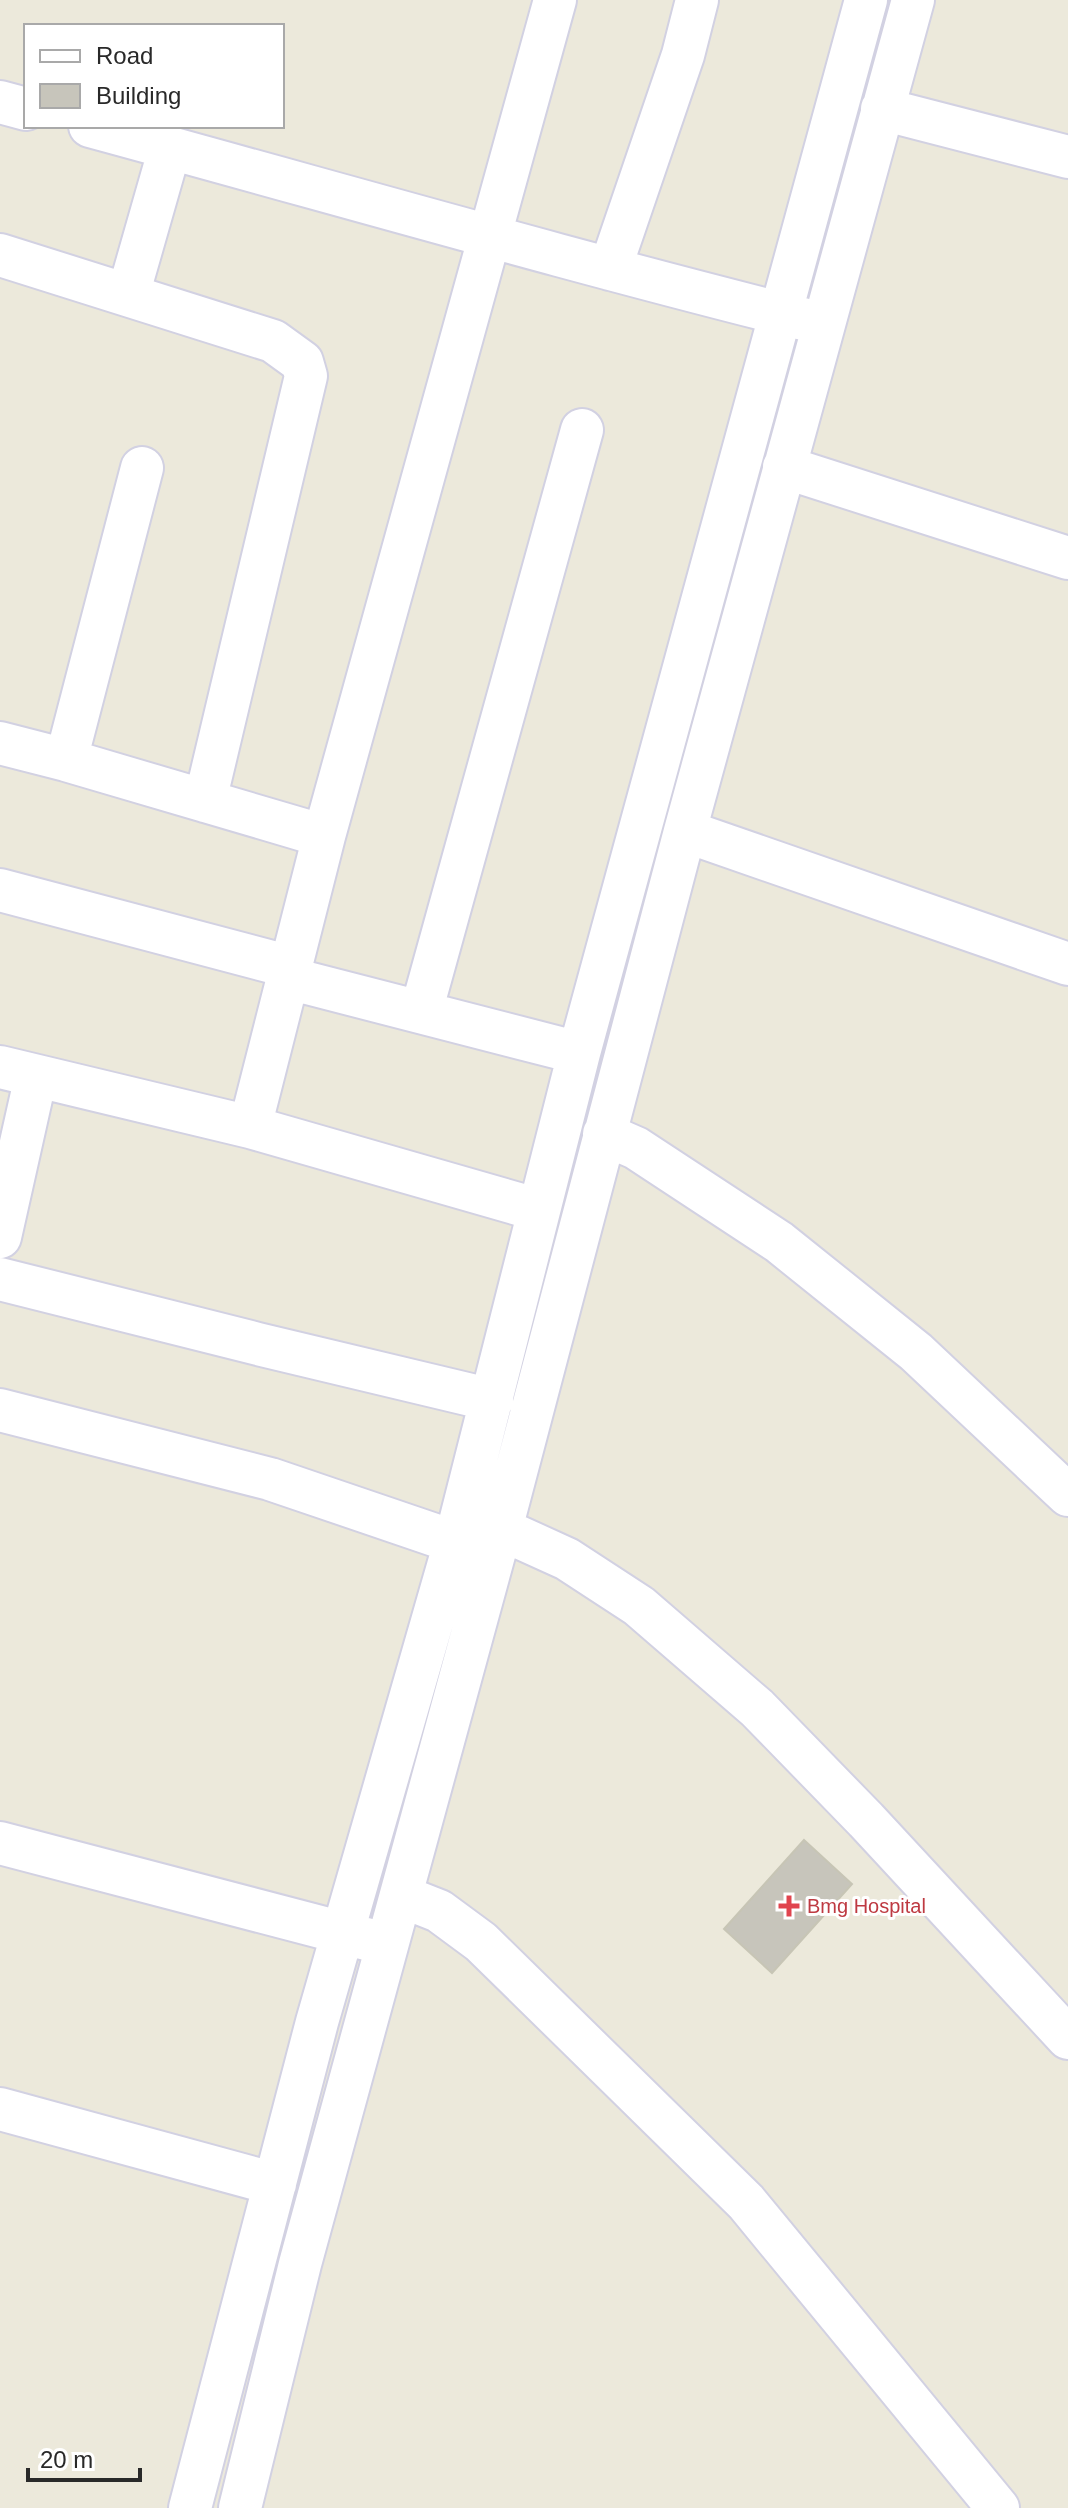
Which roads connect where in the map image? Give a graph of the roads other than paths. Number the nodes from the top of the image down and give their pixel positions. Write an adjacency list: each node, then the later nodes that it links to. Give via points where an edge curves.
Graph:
1 (555, 0): 11 (street)
2 (697, 0): 13 (street)
3 (866, 0): 15 (street)
4 (913, 0): 7 (street)
5 (0, 102): 6 (street)
6 (24, 108)
7 (882, 109): 10 (street); 16 (street)
8 (97, 128): 9 (street)
9 (170, 148): 11 (street); 14 (street)
10 (1068, 157)
11 (489, 237): 13 (street); 25 (street)
12 (0, 255): 14 (street)
13 (610, 269): 15 (street)
14 (128, 295): 23 (street, via 273,341 302,362 306,376)
15 (781, 313): 16 (street); 30 (street)
16 (824, 324): 18 (street)
17 (582, 430): 29 (street)
18 (784, 467): 20 (street); 24 (street)
19 (142, 468): 22 (street)
20 (1068, 558)
21 (0, 743): 22 (street)
22 (66, 760): 23 (street)
23 (205, 801): 25 (street)
24 (685, 831): 27 (street); 33 (street)
25 (324, 836): 28 (street)
26 (0, 890): 28 (street)
27 (1068, 964)
28 (290, 973): 29 (street); 32 (street)
29 (421, 1012): 30 (street)
30 (579, 1053): 35 (street)
31 (18, 1072): 32 (street); 36 (street)
32 (250, 1127): 35 (street)
33 (604, 1134): 34 (street); 40 (street, via 636,1148 779,1242 916,1352)
34 (591, 1185): 35 (street); 41 (street)
35 (544, 1191): 38 (street)
36 (0, 1237)
37 (0, 1279): 38 (street)
38 (492, 1400): 42 (street)
39 (0, 1410): 42 (street, via 270,1479)
40 (1068, 1495)
41 (501, 1529): 44 (street); 47 (street, via 567,1559 639,1606 757,1708)
42 (455, 1542): 45 (street)
43 (0, 1843): 45 (street)
44 (401, 1896): 46 (street); 52 (street, via 439,1911 481,1942 746,2202)
45 (343, 1933): 46 (street); 49 (street)
46 (387, 1945): 51 (street)
47 (1068, 2038)
48 (0, 2109): 49 (street)
49 (275, 2184): 50 (street)
50 (190, 2508)
51 (240, 2508)
52 (998, 2508)

